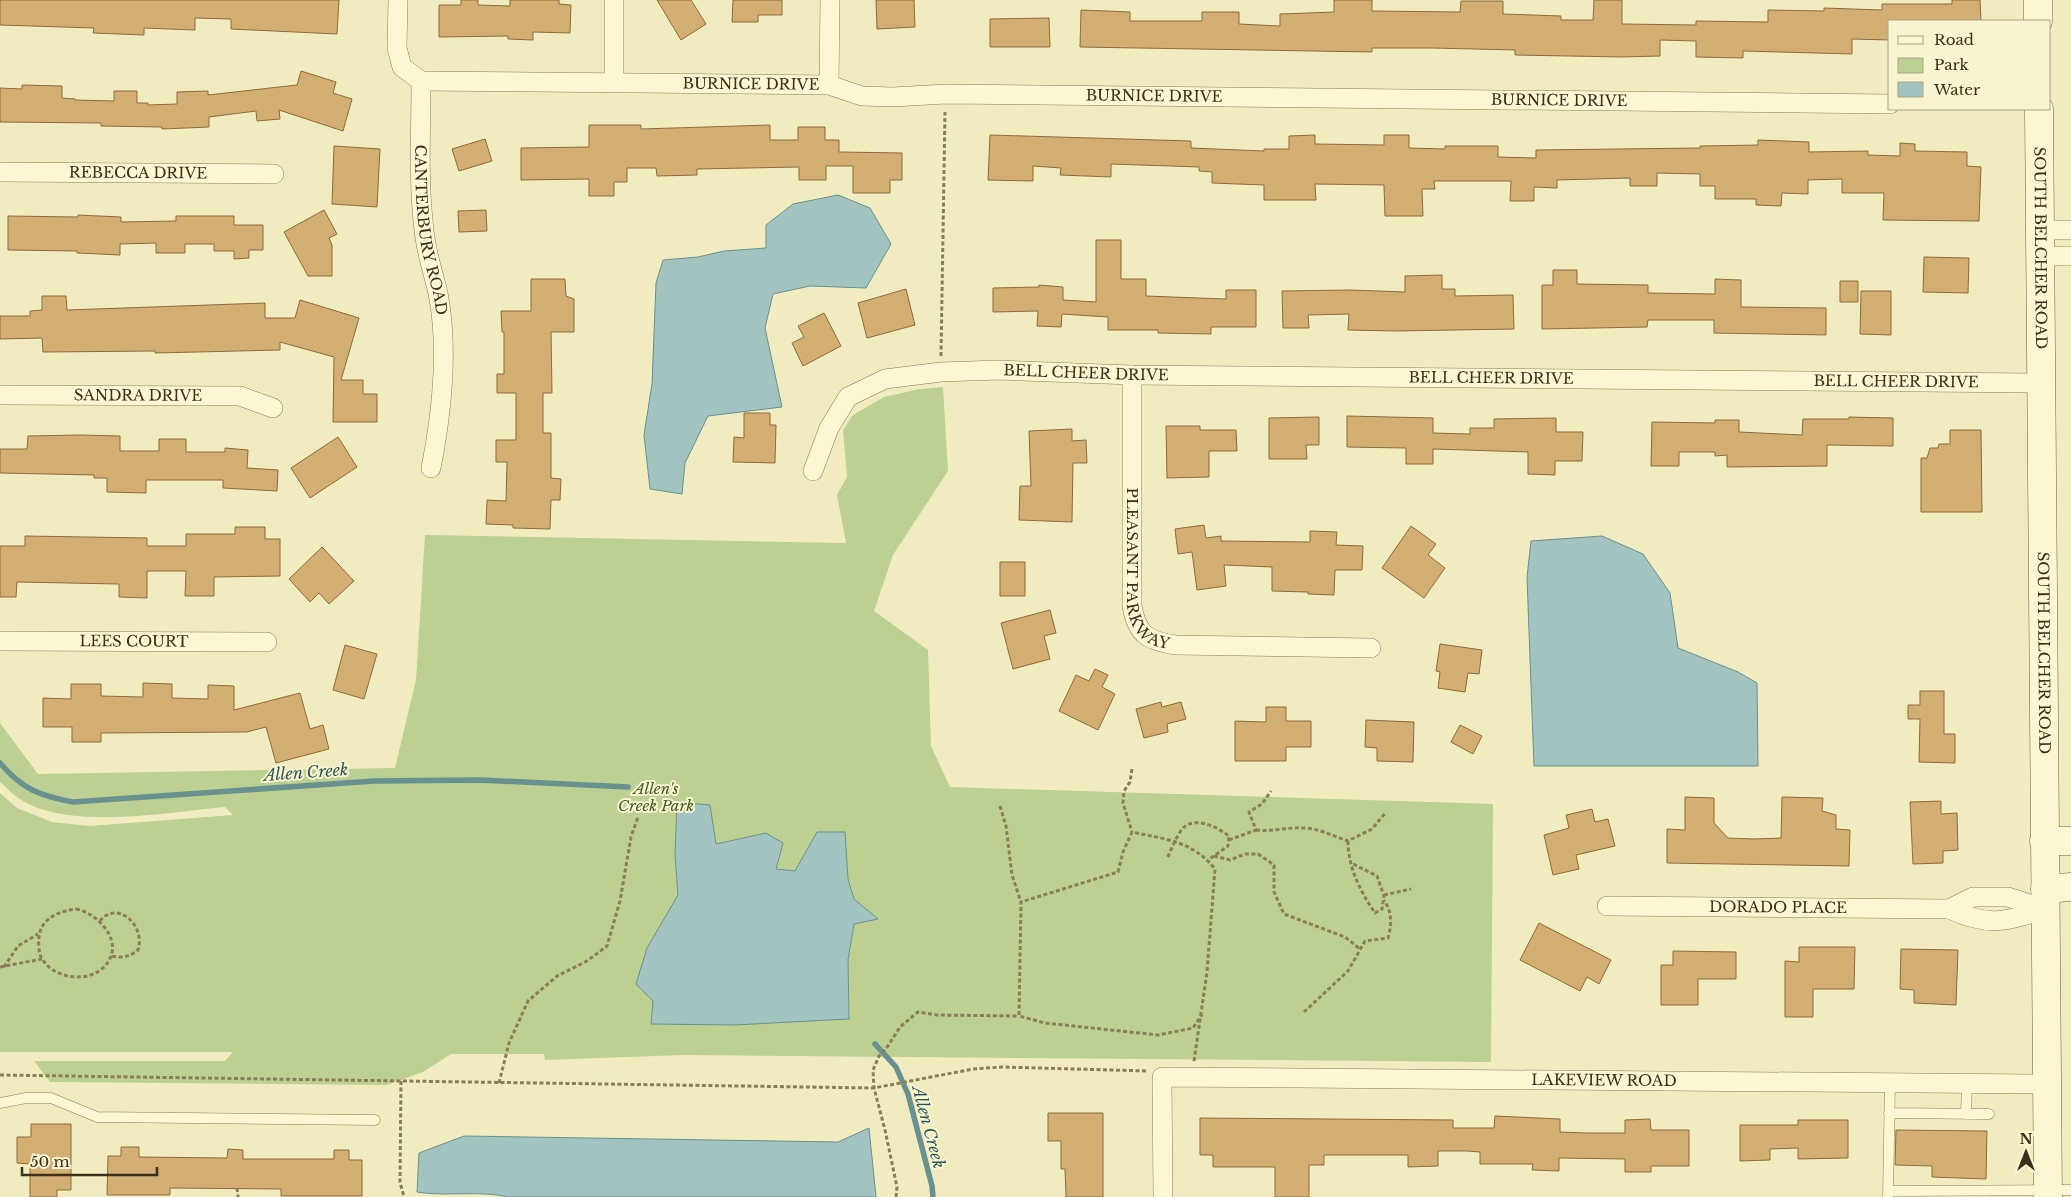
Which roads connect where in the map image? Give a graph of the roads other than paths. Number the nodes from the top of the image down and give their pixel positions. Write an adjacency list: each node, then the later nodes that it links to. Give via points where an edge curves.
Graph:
1 (398, 0): 6 (street, via 397,48 402,68)
2 (614, 0): 7 (street)
3 (830, 0): 8 (street)
4 (2038, 0): 5 (main road)
5 (2038, 20)
6 (420, 81): 7 (street, BURNICE DRIVE); 20 (street, CANTERBURY ROAD, via 423,223 429,263 438,293 442,331 443,371)
7 (614, 82): 8 (street, BURNICE DRIVE)
8 (829, 85): 9 (street, BURNICE DRIVE, via 862,96 893,97 946,94)
9 (1888, 104)
10 (2039, 110): 14 (main road, SOUTH BELCHER ROAD)
11 (0, 172): 12 (street, REBECCA DRIVE)
12 (274, 174)
13 (2071, 230): 14 (street)
14 (2040, 243): 15 (street); 17 (main road, SOUTH BELCHER ROAD)
15 (2071, 256)
16 (1132, 375): 17 (street, BELL CHEER DRIVE); 21 (street, BELL CHEER DRIVE, via 999,370 941,372 885,379 848,397 829,428); 24 (street, PLEASANT PARKWAY, via 1132,606 1135,620 1145,636 1160,643 1176,645)
17 (2041, 383): 25 (main road, SOUTH BELCHER ROAD)
18 (0, 395): 19 (street, SANDRA DRIVE, via 240,396)
19 (273, 408)
20 (431, 468)
21 (813, 472)
22 (0, 641): 23 (street, LEES COURT)
23 (267, 642)
24 (1371, 648)
25 (2044, 841): 26 (main road); 27 (main road, SOUTH BELCHER ROAD)
26 (2071, 841)
27 (2054, 895): 28 (street, DORADO PLACE, via 2008,920 1972,920 1949,910); 31 (main road, SOUTH BELCHER ROAD)
28 (1607, 906)
29 (1890, 1083): 30 (street, LAKEVIEW ROAD); 33 (lane); 39 (street, LAKEVIEW ROAD, via 1162,1077)
30 (1967, 1084): 31 (street, LAKEVIEW ROAD); 34 (lane)
31 (2047, 1084): 37 (main road, SOUTH BELCHER ROAD)
32 (0, 1103): 36 (lane, via 51,1098 97,1117)
33 (1889, 1113): 34 (lane); 38 (lane)
34 (1966, 1114): 35 (lane)
35 (1989, 1114)
36 (375, 1120)
37 (2055, 1193): 38 (lane)
38 (1888, 1194)
39 (1163, 1197)

